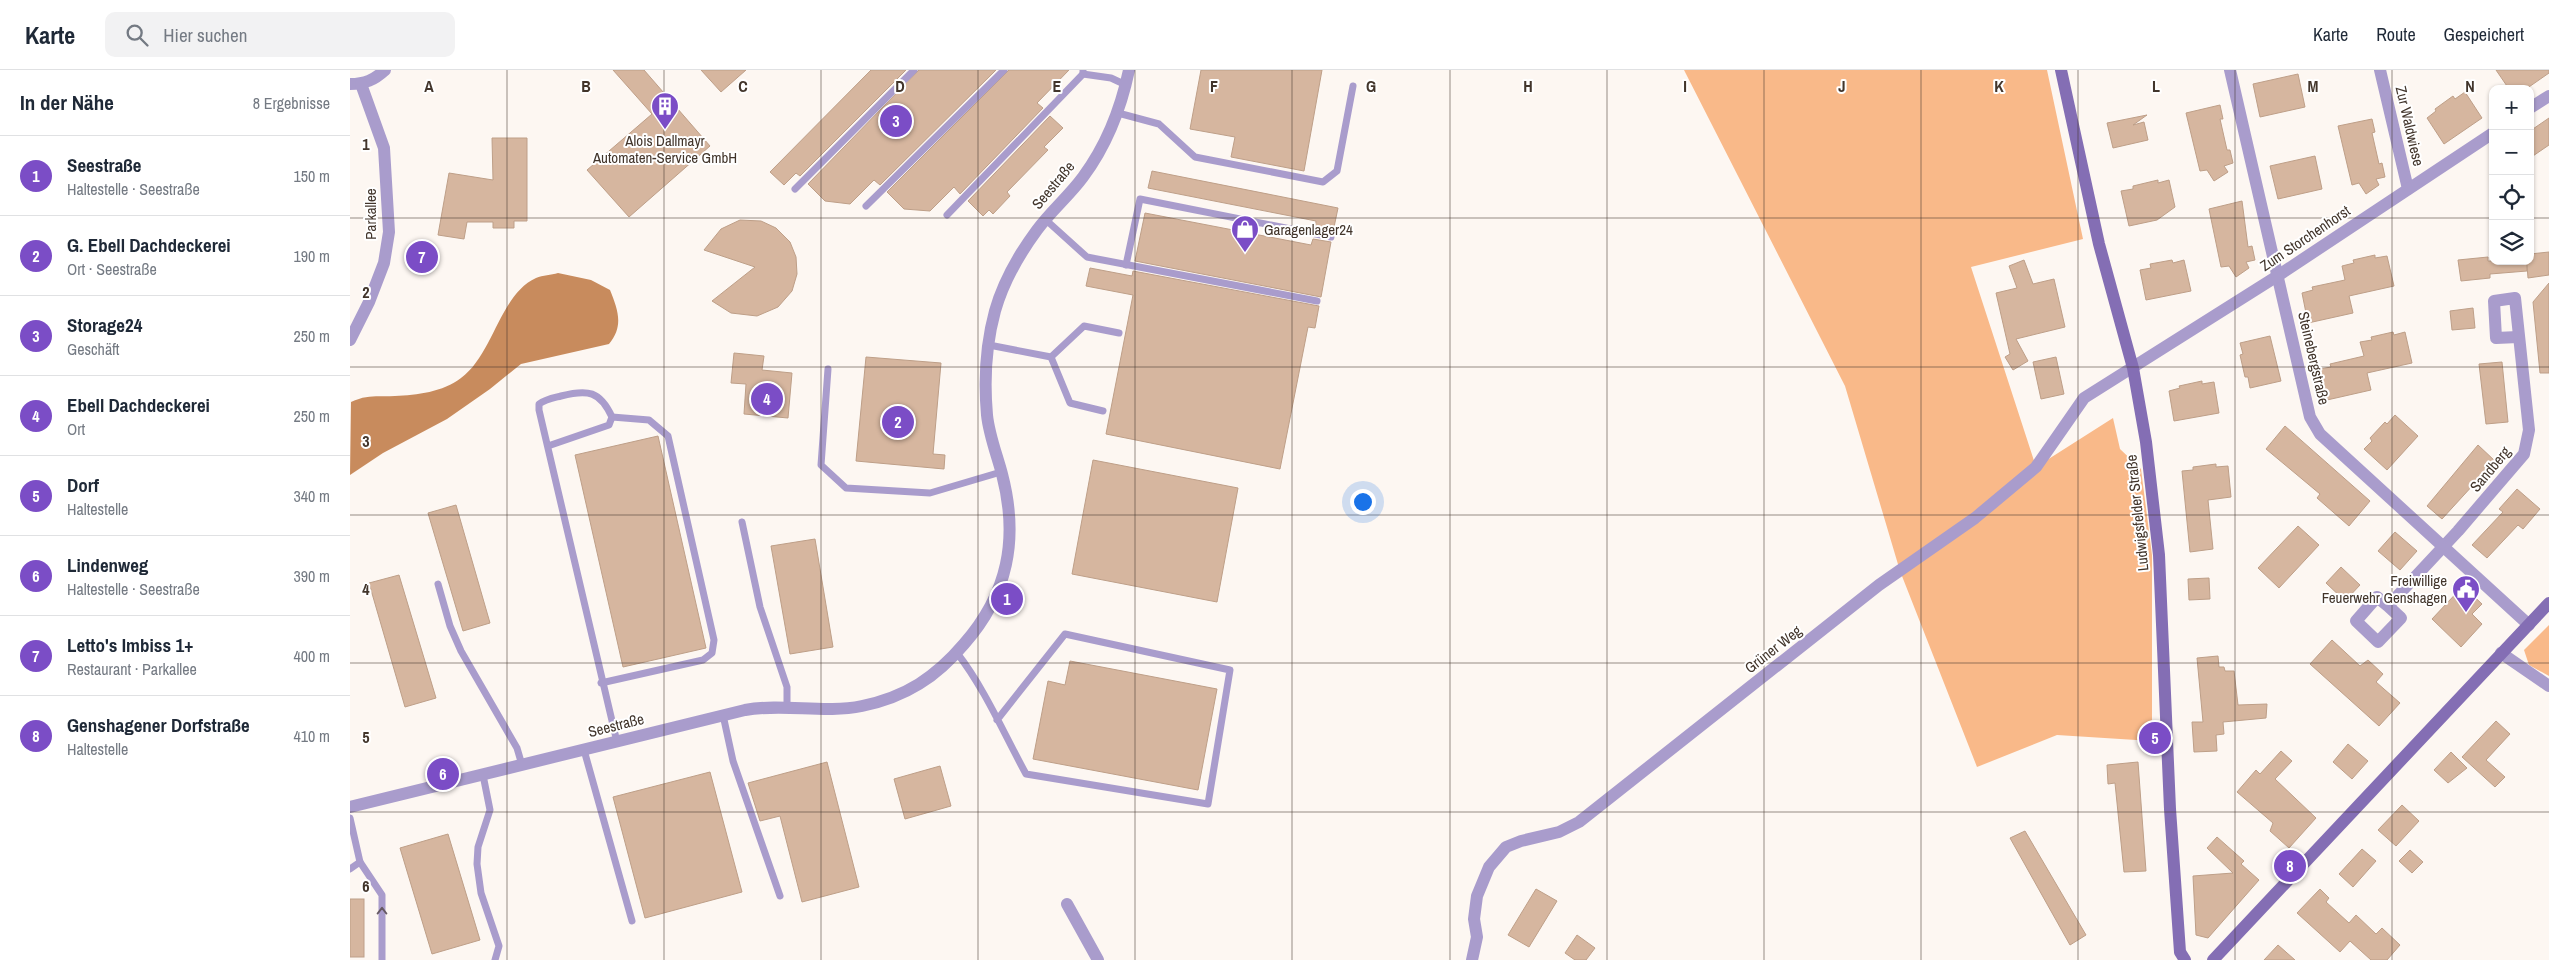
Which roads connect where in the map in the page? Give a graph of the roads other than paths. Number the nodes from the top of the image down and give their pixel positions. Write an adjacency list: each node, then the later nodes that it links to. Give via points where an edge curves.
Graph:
1 (385, 70): 9 (street, Parkallee, via 375,79)
2 (914, 70): 16 (lane)
3 (1004, 70): 18 (lane)
4 (1129, 70): 10 (street, Seestraße)
5 (2061, 70): 30 (street, Ludwigsfelder Straße, via 2099,244)
6 (2230, 70): 23 (street, Steinebergstraße)
7 (2380, 70): 17 (street, Zur Waldwiese)
8 (1083, 72): 10 (lane); 19 (lane)
9 (355, 84): 27 (street, Parkallee, via 384,148 389,232 384,263)
10 (1126, 84): 14 (street, Seestraße)
11 (1353, 86): 14 (lane, via 1337,171 1323,182 1195,157 1159,124)
12 (2549, 96): 13 (street)
13 (2534, 105)
14 (1118, 113): 20 (street, Seestraße, via 1084,176)
15 (2489, 136): 17 (street, Zum Storchenhorst)
16 (795, 189)
17 (2408, 189): 23 (street, Zum Storchenhorst)
18 (866, 206)
19 (947, 215)
20 (1046, 220): 22 (lane, via 1087,256); 28 (street, Seestraße, via 1005,286 995,310)
21 (1331, 237): 22 (lane, via 1140,199)
22 (1126, 266): 24 (lane)
23 (2278, 276): 30 (street, Zum Storchenhorst); 37 (street, Steinebergstraße, via 2310,417 2320,434)
24 (1317, 301)
25 (1120, 333): 29 (lane, via 1084,326)
26 (2518, 337): 37 (street, Sandberg, via 2529,430 2524,454)
27 (350, 340)
28 (989, 346): 29 (lane); 35 (street, Seestraße, via 987,416)
29 (1052, 357): 32 (lane, via 1070,404)
30 (2133, 368): 63 (street, Grüner Weg, via 2084,398 2036,467 1975,518 1879,585 1579,822 1559,832 1506,846 1489,868 1477,896 1474,919 1477,937); 64 (street, Ludwigsfelder Straße, via 2146,442 2159,554 2173,867 2180,952)
31 (828, 369): 35 (lane, via 821,465 846,488 930,493)
32 (1103, 412)
33 (612, 417): 34 (lane, via 609,425 598,430); 34 (lane, via 606,403 593,394 581,391 546,400 540,404 539,410); 44 (lane, via 649,420 668,436 714,640 712,653 703,660)
34 (548, 446): 44 (lane)
35 (1001, 472): 42 (street, Seestraße, via 1011,534 1002,584 983,623)
36 (742, 522): 46 (lane, via 760,607 787,687)
37 (2442, 547): 40 (street, Sandberg); 41 (street, Steinebergstraße)
38 (438, 584): 51 (lane, via 461,651 517,748)
39 (2549, 603): 41 (street)
40 (2388, 606)
41 (2528, 625): 43 (street)
42 (957, 653): 46 (street, Seestraße, via 933,676 886,700 860,707); 48 (lane, via 971,671)
43 (2502, 653): 45 (street); 65 (street)
44 (602, 683): 49 (lane)
45 (2549, 686)
46 (787, 706): 47 (street, Seestraße, via 767,706)
47 (723, 715): 49 (street, Seestraße); 57 (lane, via 733,761)
48 (997, 720): 48 (lane, via 1026,774 1208,804 1230,670 1065,634)
49 (617, 742): 50 (street, Seestraße)
50 (584, 750): 51 (street, Seestraße); 59 (lane)
51 (522, 765): 52 (street, Seestraße)
52 (483, 775): 53 (street, Seestraße); 61 (lane, via 490,810 478,847 477,864 481,893 499,946)
53 (350, 807)
54 (350, 818): 55 (lane)
55 (360, 862): 56 (lane); 60 (lane, one-way to 55, via 382,895)
56 (350, 869)
57 (780, 896)
58 (1067, 904): 62 (street)
59 (632, 920)
60 (382, 960)
61 (495, 960)
62 (1098, 960)
63 (1472, 960)
64 (2185, 960)
65 (2213, 960)

